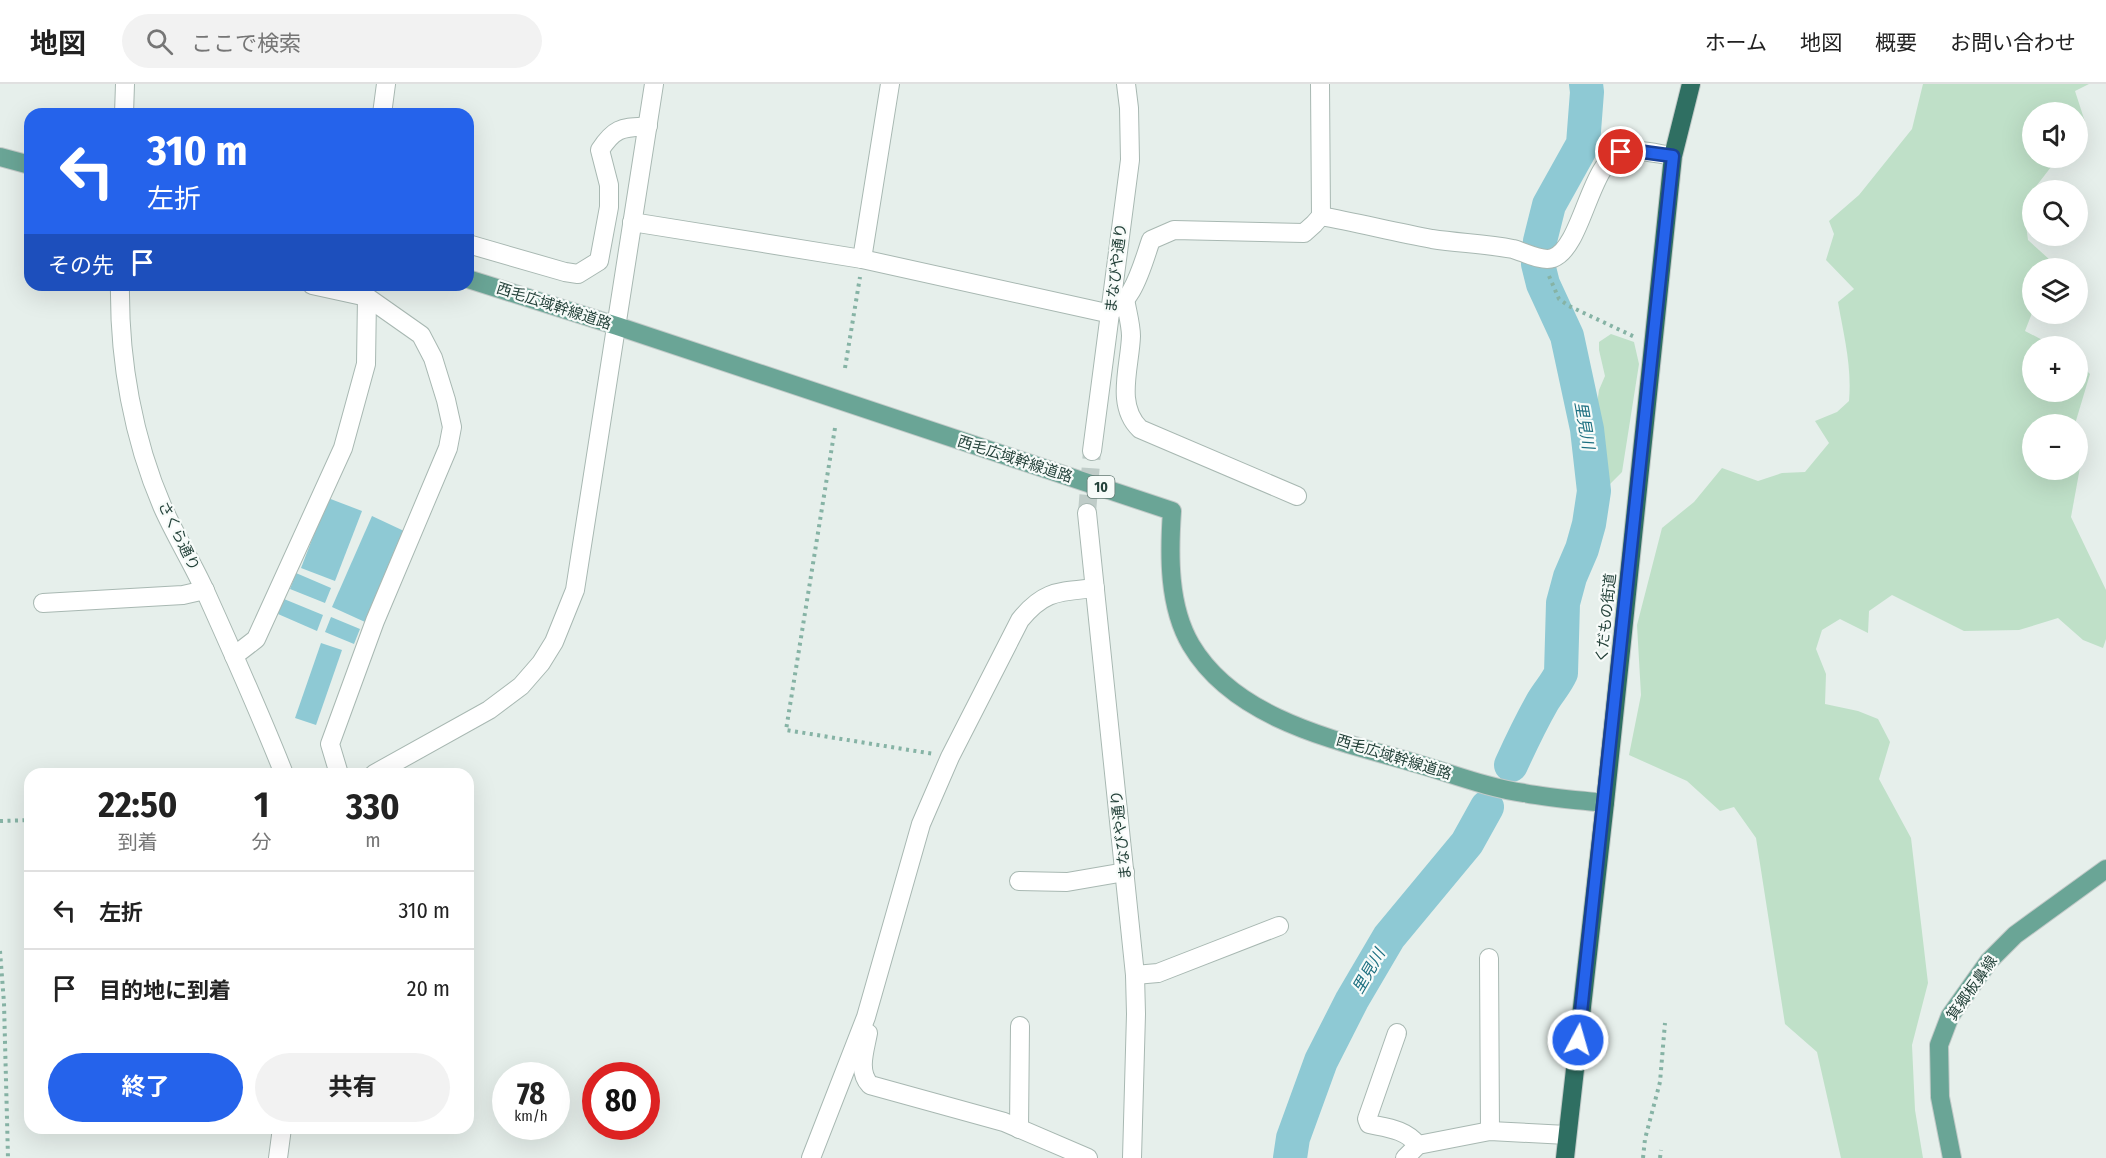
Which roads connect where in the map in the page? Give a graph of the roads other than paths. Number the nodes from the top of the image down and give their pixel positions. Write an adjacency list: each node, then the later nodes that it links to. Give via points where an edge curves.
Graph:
1 (125, 84): 8 (street)
2 (386, 84): 9 (street)
3 (654, 84): 10 (street)
4 (890, 84): 17 (street)
5 (1126, 84): 23 (street, まなびや通り, via 1130,160)
6 (1320, 84): 14 (street)
7 (1691, 84): 12 (highway, くだもの街道)
8 (124, 108)
9 (382, 108)
10 (648, 126): 15 (street); 16 (street, via 611,133 600,150 609,185 609,207 599,261 578,274)
11 (0, 156): 13 (main road)
12 (1673, 156): 14 (street, via 1636,151 1610,158 1568,244 1558,255 1541,257); 35 (highway, くだもの街道)
13 (24, 163)
14 (1321, 216): 22 (street, via 1304,232 1174,230 1159,236 1151,240 1135,286)
15 (632, 222): 17 (street); 24 (street)
16 (474, 245)
17 (862, 260): 23 (street)
18 (474, 281): 24 (main road, 西毛広域幹線道路 / 10)
19 (120, 291): 29 (street, さくら通り, via 120,324 130,397 144,452 163,507)
20 (340, 291): 21 (street)
21 (367, 297): 31 (street, via 366,364 343,448 255,639); 33 (street, via 421,335 432,358 452,427 448,448 375,621 330,744)
22 (1125, 299): 23 (street); 26 (street, via 1131,333 1125,400 1131,421 1140,429)
23 (1110, 312): 25 (street, まなびや通り)
24 (617, 326): 34 (street, via 575,590 554,642 521,686 489,710); 35 (main road, 西毛広域幹線道路 / 10, via 1172,511 1170,547 1181,623 1191,645 1212,672 1243,698 1285,722 1475,781 1522,793)
25 (1092, 451)
26 (1298, 496)
27 (1087, 513): 28 (street, まなびや通り)
28 (1095, 588): 37 (street, まなびや通り); 42 (street, via 1046,595 1020,620 950,757 921,824)
29 (205, 590): 30 (street, via 183,595); 31 (street, さくら通り)
30 (43, 603)
31 (234, 656): 32 (street, さくら通り)
32 (281, 768)
33 (337, 768)
34 (385, 768)
35 (1605, 803): 48 (highway, くだもの街道)
36 (2106, 869): 55 (main road, 箕郷板鼻線, via 2015,935 1989,961 1950,1016 1939,1046 1940,1097)
37 (1125, 872): 38 (street, via 1067,882); 41 (street, まなびや通り)
38 (1019, 881)
39 (1279, 926): 41 (street, via 1158,973)
40 (1489, 958): 46 (street)
41 (1135, 975): 53 (street, まなびや通り)
42 (866, 1017): 45 (street, via 868,1031 862,1071 870,1085); 51 (street)
43 (1020, 1026): 45 (street)
44 (1397, 1033): 49 (street, via 1367,1119 1369,1124 1411,1137)
45 (1019, 1129): 52 (street)
46 (1490, 1131): 48 (street); 49 (street)
47 (281, 1134): 50 (street)
48 (1567, 1135): 54 (highway, くだもの街道)
49 (1411, 1151)
50 (278, 1158)
51 (811, 1158)
52 (1088, 1158)
53 (1132, 1158)
54 (1565, 1158)
55 (1952, 1158)

